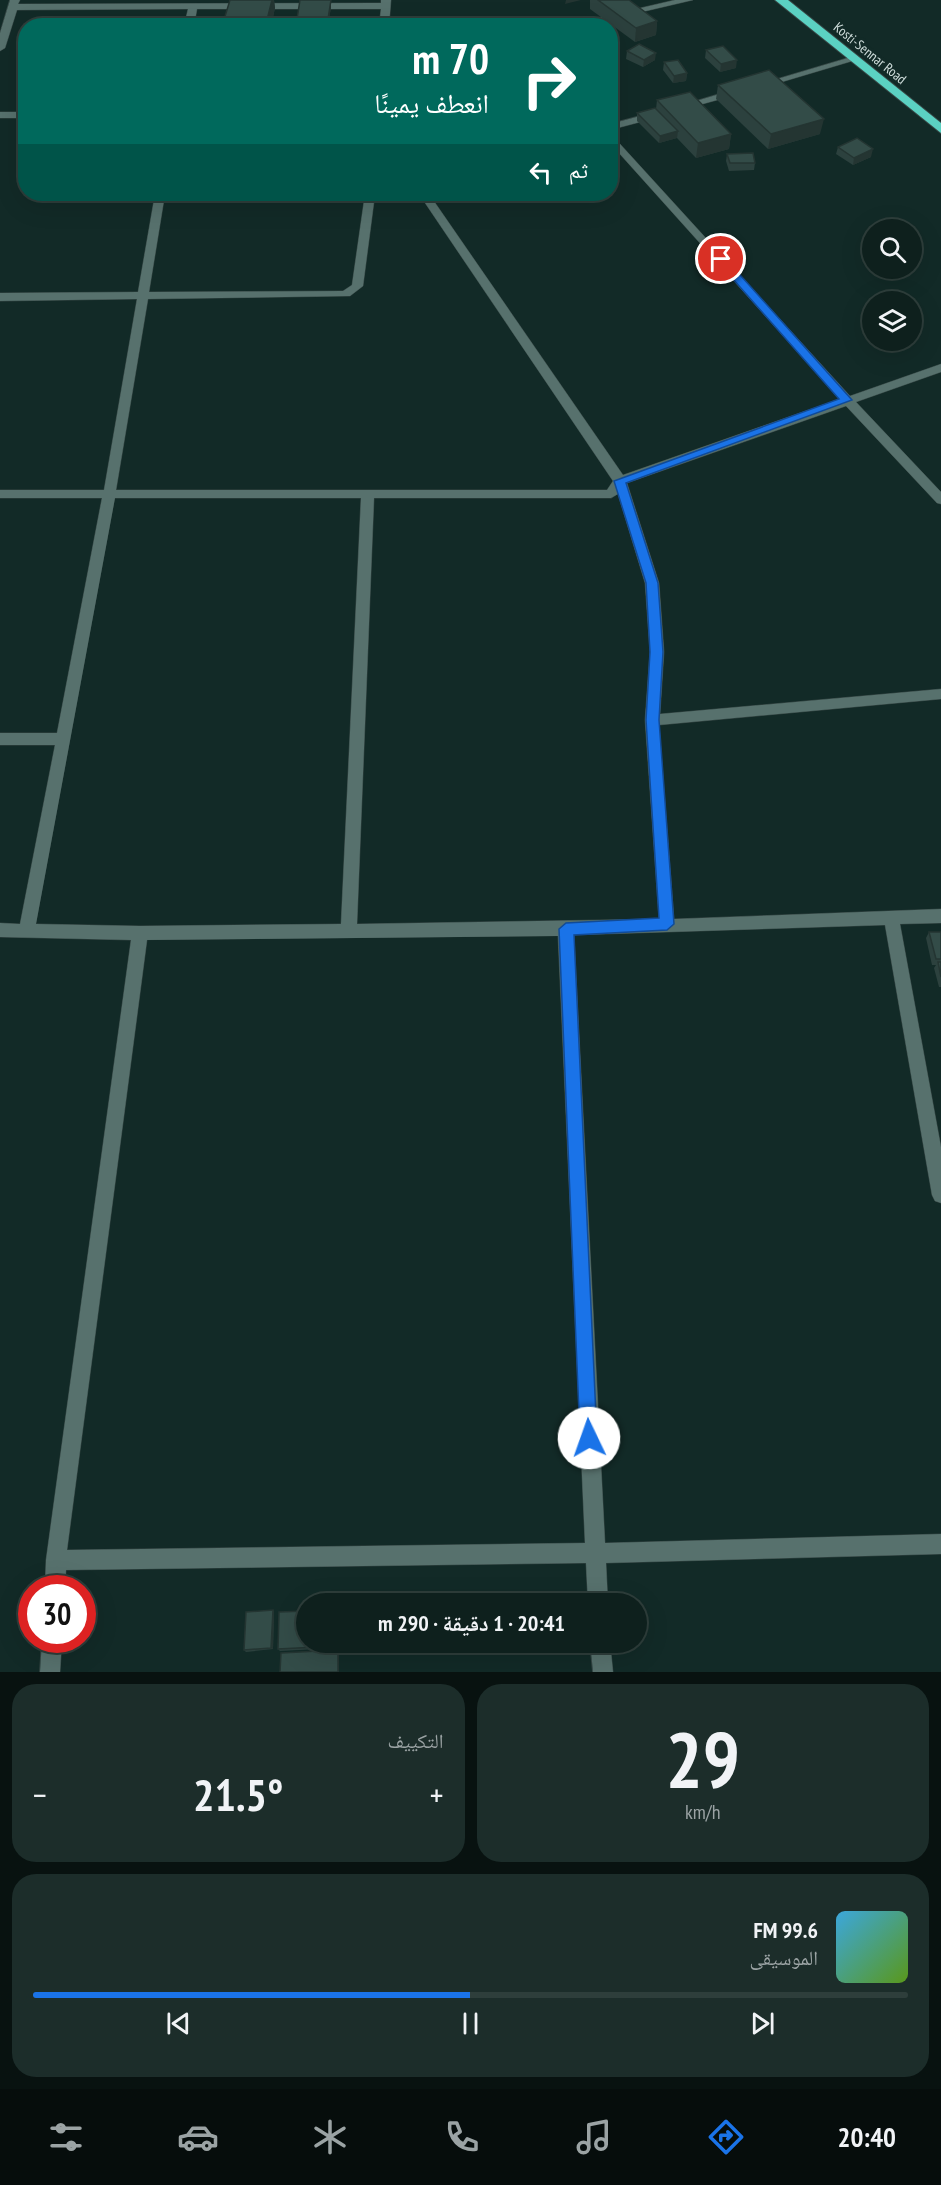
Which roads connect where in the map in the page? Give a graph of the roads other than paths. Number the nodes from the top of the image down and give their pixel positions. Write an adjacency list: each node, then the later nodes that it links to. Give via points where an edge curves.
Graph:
1 (688, 0): 8 (street)
2 (781, 0): 10 (highway, Kosti-Sennar Road)
3 (14, 3): 5 (street); 9 (street)
4 (386, 3): 5 (street); 7 (street)
5 (192, 7): 6 (street)
6 (190, 18)
7 (385, 18)
8 (604, 18)
9 (0, 48)
10 (854, 59): 13 (street); 14 (highway, Kosti-Sennar Road)
11 (18, 115): 12 (street)
12 (0, 116)
13 (618, 125)
14 (941, 129)
15 (618, 145): 22 (street)
16 (159, 201): 19 (street)
17 (369, 201): 19 (street, via 357,286 352,291 338,295)
18 (429, 201): 23 (street)
19 (142, 295): 20 (street); 26 (street)
20 (0, 297)
21 (941, 368): 22 (street)
22 (847, 400): 23 (street); 27 (street)
23 (620, 481): 24 (street, via 611,494); 29 (street, via 652,583 657,652)
24 (368, 493): 26 (street); 36 (street)
25 (0, 494): 26 (street)
26 (109, 495): 31 (street)
27 (941, 500)
28 (941, 694): 29 (street)
29 (652, 720): 34 (street)
30 (0, 739): 31 (street)
31 (64, 739): 35 (street)
32 (941, 916): 33 (street)
33 (891, 917): 34 (street); 40 (street)
34 (667, 924): 37 (street)
35 (27, 929): 38 (street); 39 (street)
36 (349, 929): 37 (street); 39 (street)
37 (566, 929): 42 (street)
38 (0, 930)
39 (140, 933): 43 (street)
40 (941, 1195)
41 (941, 1544): 42 (street)
42 (594, 1553): 43 (street); 45 (street)
43 (56, 1560): 44 (street)
44 (55, 1575)
45 (597, 1593)
46 (51, 1653): 48 (street)
47 (601, 1653): 49 (street)
48 (50, 1672)
49 (603, 1672)

